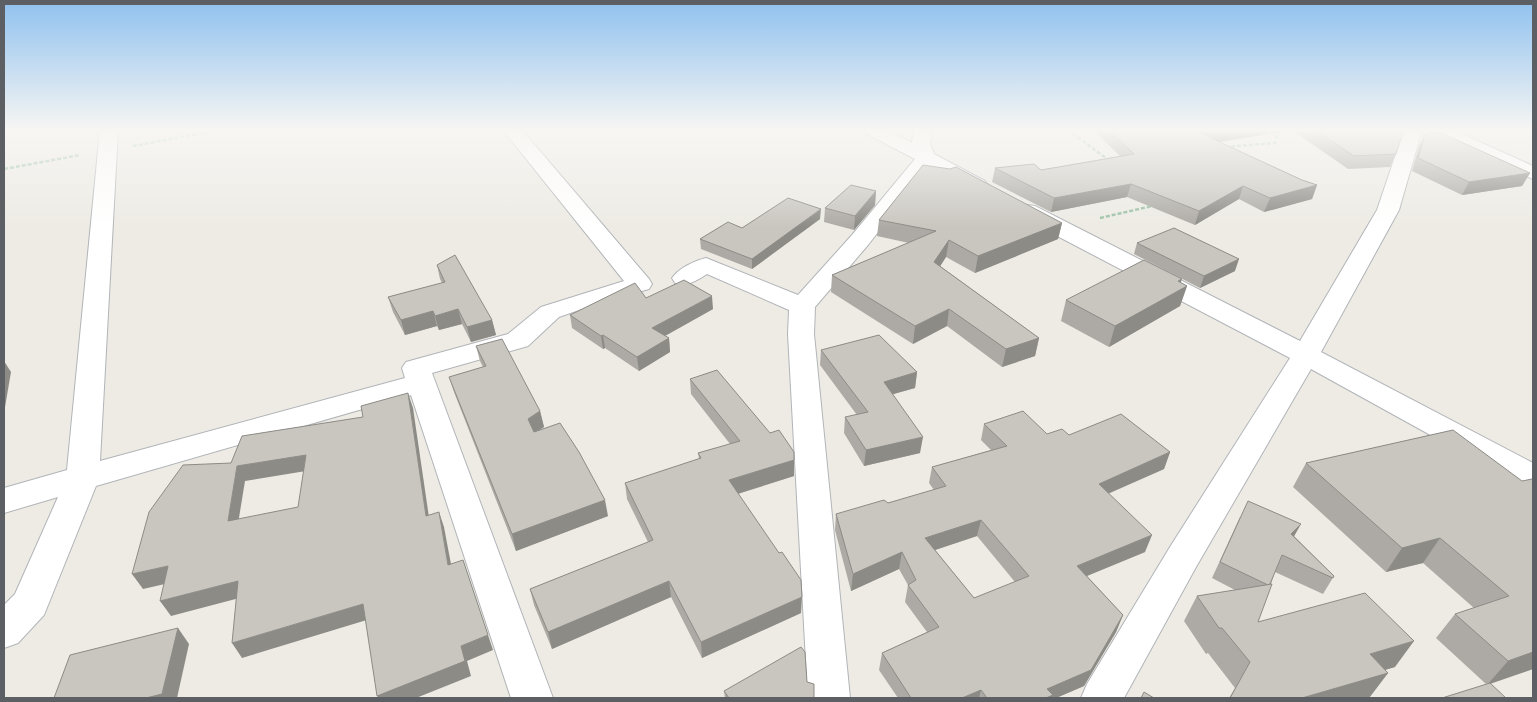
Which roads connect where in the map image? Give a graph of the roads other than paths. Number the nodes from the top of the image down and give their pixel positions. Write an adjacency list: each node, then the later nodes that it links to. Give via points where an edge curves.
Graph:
1 (107, 163): 13 (street)
2 (539, 163): 11 (street, via 640,284 550,312 518,340 416,368)
3 (912, 163): 9 (street, via 860,240)
4 (952, 163): 10 (street, via 1004,199)
5 (1403, 163): 10 (street, via 1388,210)
6 (1512, 163): 7 (street)
7 (1533, 172)
8 (684, 278): 9 (street, via 706,266)
9 (802, 306): 17 (street, via 801,334)
10 (1306, 355): 12 (street); 18 (street, via 1182,557)
11 (421, 383): 13 (street); 16 (street)
12 (1533, 477)
13 (83, 478): 14 (street); 15 (street, via 30,604)
14 (4, 500)
15 (4, 631)
16 (532, 698)
17 (829, 698)
18 (1102, 698)

